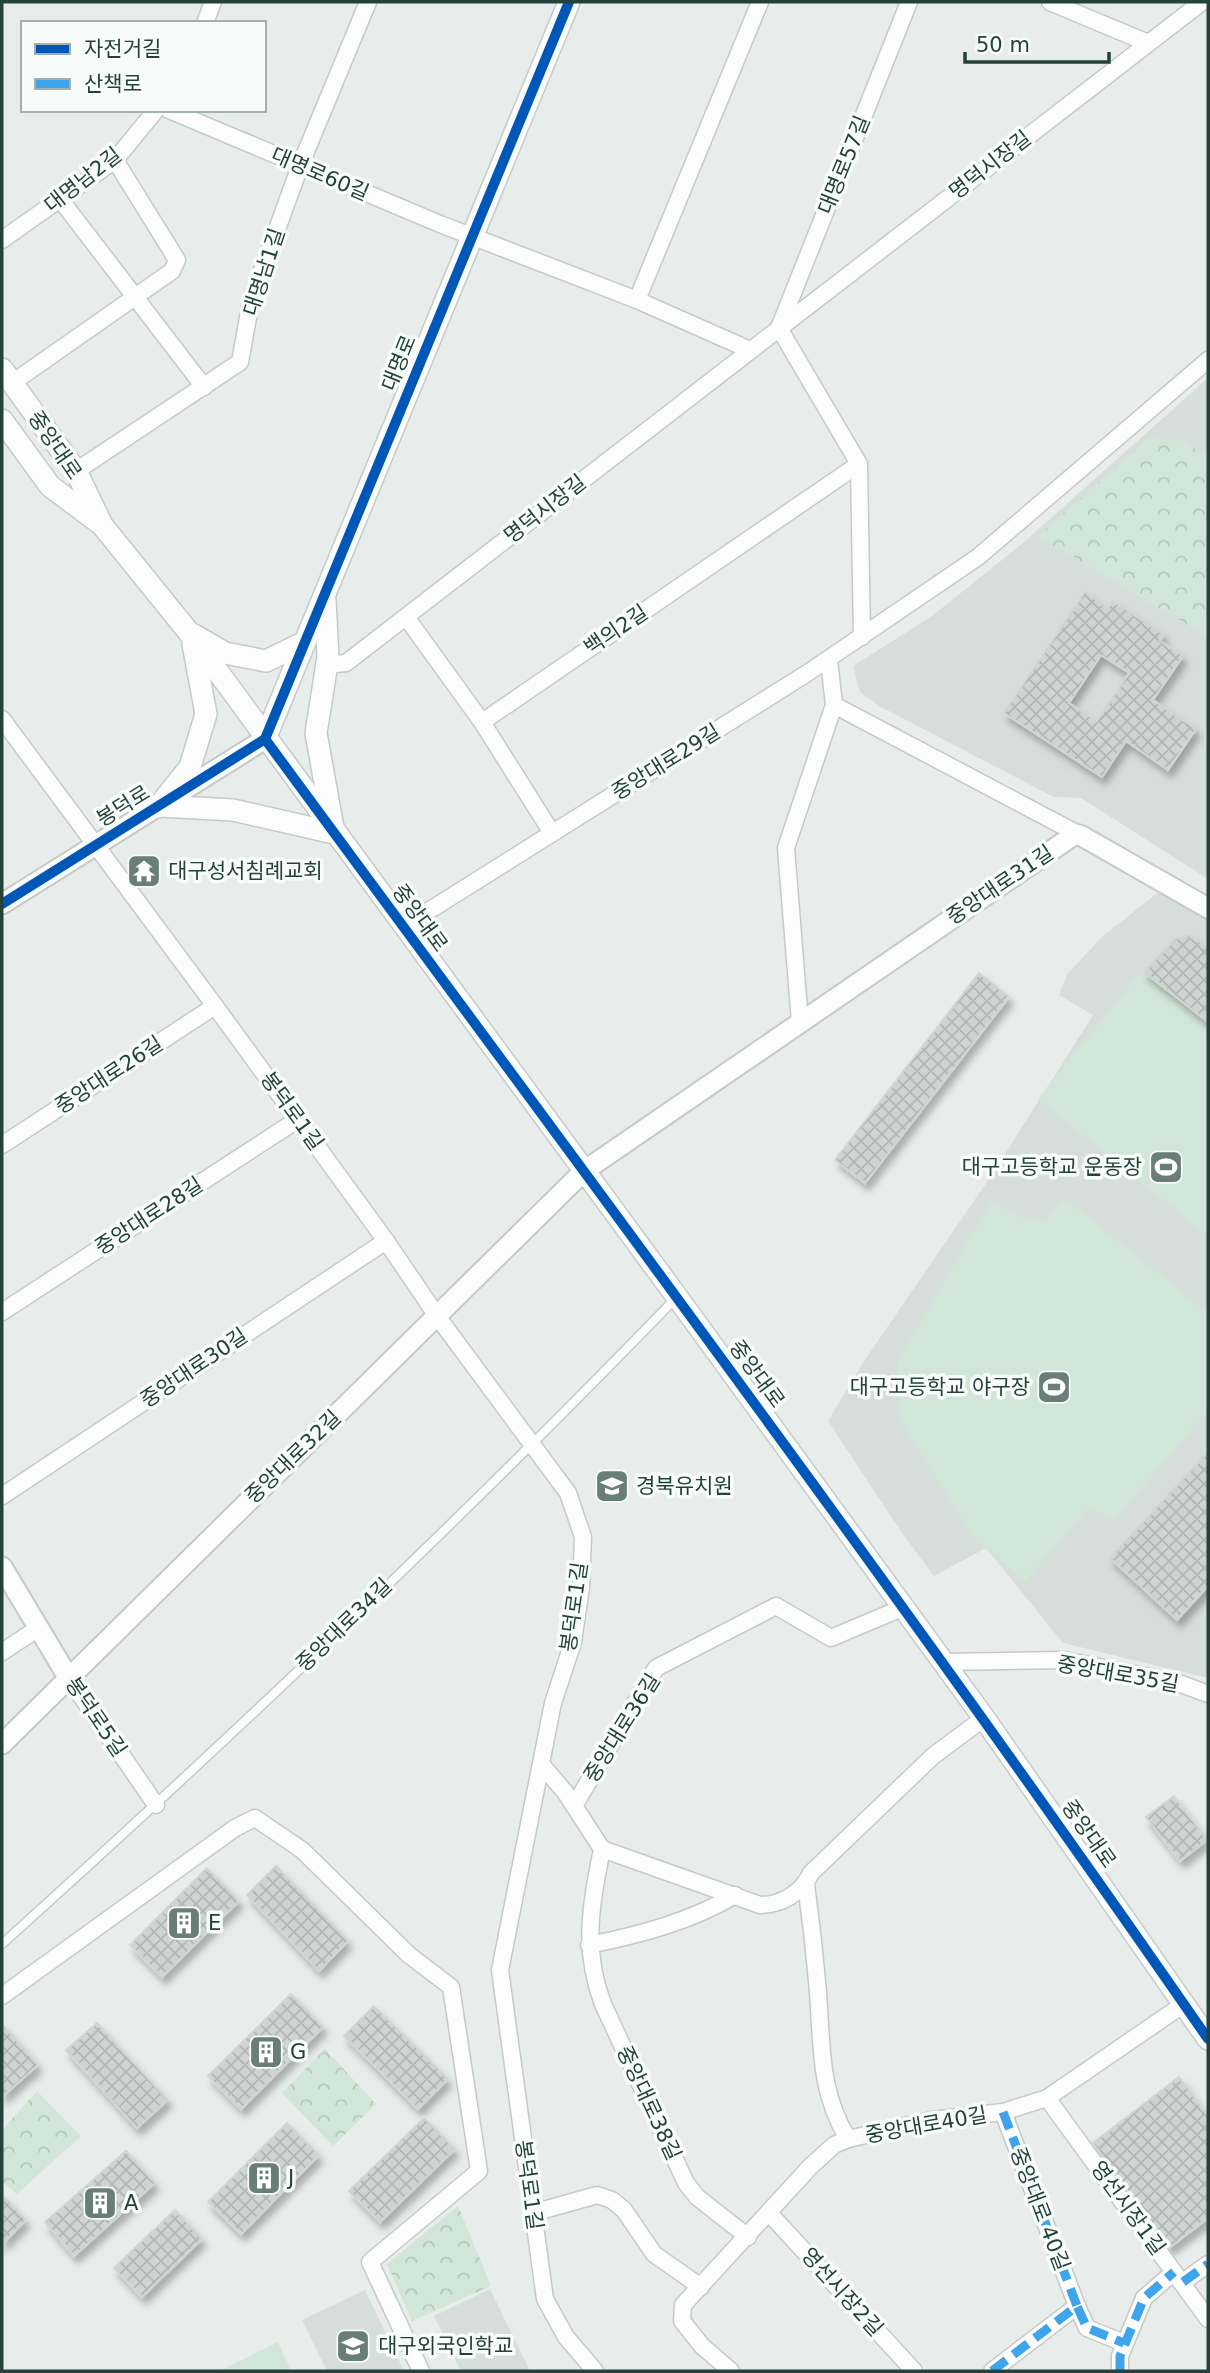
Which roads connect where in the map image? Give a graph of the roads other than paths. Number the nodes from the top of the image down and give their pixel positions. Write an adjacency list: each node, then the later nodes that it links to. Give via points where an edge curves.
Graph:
1 (213, 2): 8 (street)
2 (368, 2): 13 (street, 대명남1길)
3 (569, 2): 15 (main road, 대명로)
4 (760, 2): 18 (street)
5 (909, 2): 19 (street, 대명로57길)
6 (1050, 2): 9 (street)
7 (1202, 2): 9 (street, 명덕시장길)
8 (206, 21)
9 (1148, 43): 19 (street, 명덕시장길)
10 (154, 112): 12 (street, 대명남2길)
11 (174, 112): 13 (street, 대명로60길)
12 (115, 160): 14 (street, 대명남2길); 17 (street, via 177,260 172,271)
13 (300, 166): 15 (street, 대명로60길); 23 (street, 대명남1길, via 251,301 240,362)
14 (60, 199): 16 (street, 대명남2길); 17 (street)
15 (472, 236): 18 (street); 28 (main road, 대명로)
16 (2, 240)
17 (134, 296): 22 (street); 23 (street)
18 (637, 300): 20 (street)
19 (779, 328): 20 (street, 명덕시장길); 25 (street)
20 (750, 350): 29 (street, 명덕시장길)
21 (1208, 360): 31 (street, 중앙대로29길, via 978,557)
22 (7, 376): 26 (main road, 중앙대로)
23 (204, 387): 26 (street, 대명남1길)
24 (2, 420): 27 (main road, 중앙대로, via 50,486)
25 (859, 464): 31 (street); 37 (street, 백의2길)
26 (76, 471): 27 (main road, 중앙대로)
27 (102, 525): 30 (main road, 중앙대로)
28 (324, 594): 32 (main road, 대명로); 34 (main road)
29 (406, 617): 34 (street, 명덕시장길, via 346,663); 37 (street)
30 (189, 633): 32 (main road, via 225,653 266,662); 38 (main road, 중앙대로); 39 (main road, via 206,714 190,767)
31 (862, 637): 33 (street, 중앙대로29길)
32 (304, 642): 38 (main road, 대명로)
33 (828, 660): 35 (street); 41 (street, 중앙대로29길)
34 (326, 665): 40 (main road, via 316,733)
35 (834, 705): 42 (street); 48 (street, via 786,848)
36 (2, 719): 43 (street, 봉덕로1길)
37 (482, 722): 41 (street)
38 (265, 739): 39 (street, 봉덕로); 40 (main road, 중앙대로)
39 (159, 806): 40 (main road, via 233,810); 43 (street, 봉덕로)
40 (334, 833): 46 (main road, 중앙대로)
41 (552, 833): 46 (street, 중앙대로29길)
42 (1080, 835): 45 (street); 48 (street, 중앙대로31길)
43 (95, 847): 44 (street, 봉덕로); 47 (street, 봉덕로1길)
44 (2, 904)
45 (1208, 908)
46 (403, 927): 51 (main road, 중앙대로)
47 (215, 1006): 49 (street, 봉덕로1길); 50 (street, 중앙대로26길)
48 (800, 1022): 51 (street, 중앙대로31길)
49 (297, 1120): 52 (street, 봉덕로1길); 54 (street, 중앙대로28길)
50 (2, 1145)
51 (584, 1171): 53 (main road, 중앙대로); 55 (street, 중앙대로32길)
52 (386, 1241): 55 (street, 봉덕로1길); 57 (street, 중앙대로30길)
53 (677, 1297): 56 (lane, 중앙대로34길); 59 (main road, 중앙대로)
54 (2, 1312)
55 (437, 1316): 56 (street, 봉덕로1길); 63 (street, 중앙대로32길)
56 (533, 1446): 67 (street, 봉덕로1길, via 568,1493 583,1537 582,1587 573,1642 553,1703); 68 (lane, 중앙대로34길)
57 (2, 1496)
58 (2, 1567): 60 (street, 봉덕로5길)
59 (902, 1608): 62 (main road, 중앙대로); 69 (street, 중앙대로36길, via 831,1638 776,1606 656,1668)
60 (37, 1629): 61 (street); 63 (street, 봉덕로5길)
61 (2, 1652)
62 (943, 1662): 64 (street, 중앙대로35길, via 1063,1660 1176,1682); 65 (main road, 중앙대로)
63 (68, 1678): 66 (street, 중앙대로32길); 68 (street, 봉덕로5길)
64 (1208, 1694)
65 (984, 1718): 71 (street, via 933,1756 811,1873); 76 (main road, 중앙대로)
66 (2, 1744)
67 (541, 1764): 69 (street); 81 (street, 봉덕로1길, via 500,1970)
68 (156, 1805): 73 (lane, 중앙대로34길)
69 (574, 1806): 70 (street)
70 (602, 1849): 72 (street); 74 (street, 중앙대로38길)
71 (806, 1884): 72 (street, via 776,1905 760,1905); 80 (street, via 823,2076 833,2113)
72 (736, 1895): 74 (street, via 661,1926)
73 (2, 1944)
74 (589, 1945): 83 (street, 중앙대로38길, via 592,1976 603,2004 686,2183)
75 (2, 1996): 90 (street, via 254,1818 302,1850 409,1955 452,1987 479,2171 370,2262)
76 (1184, 2004): 77 (main road, 중앙대로); 78 (street, 중앙대로40길)
77 (1208, 2039)
78 (1047, 2098): 79 (street, 중앙대로40길); 85 (street, 영선시장1길)
79 (1003, 2112): 80 (street, 중앙대로40길, via 932,2120); 87 (street, 중앙대로 40길)
80 (848, 2139): 82 (street, 중앙대로40길, via 810,2167)
81 (533, 2213): 86 (street, via 597,2195 612,2200 654,2254); 91 (street, 봉덕로1길, via 545,2300 566,2337)
82 (770, 2214): 83 (street, 중앙대로40길); 93 (street, 영선시장2길)
83 (748, 2237): 86 (street, 중앙대로40길)
84 (1208, 2264): 85 (street)
85 (1178, 2277): 88 (street, 영선시장1길); 89 (street, via 1144,2298)
86 (701, 2287): 92 (street, 중앙대로40길, via 683,2305 682,2321)
87 (1077, 2306): 89 (street, via 1087,2328); 94 (street)
88 (1208, 2319)
89 (1124, 2343): 95 (street)
90 (421, 2371)
91 (595, 2371)
92 (731, 2371)
93 (914, 2371)
94 (992, 2371)
95 (1119, 2371)

